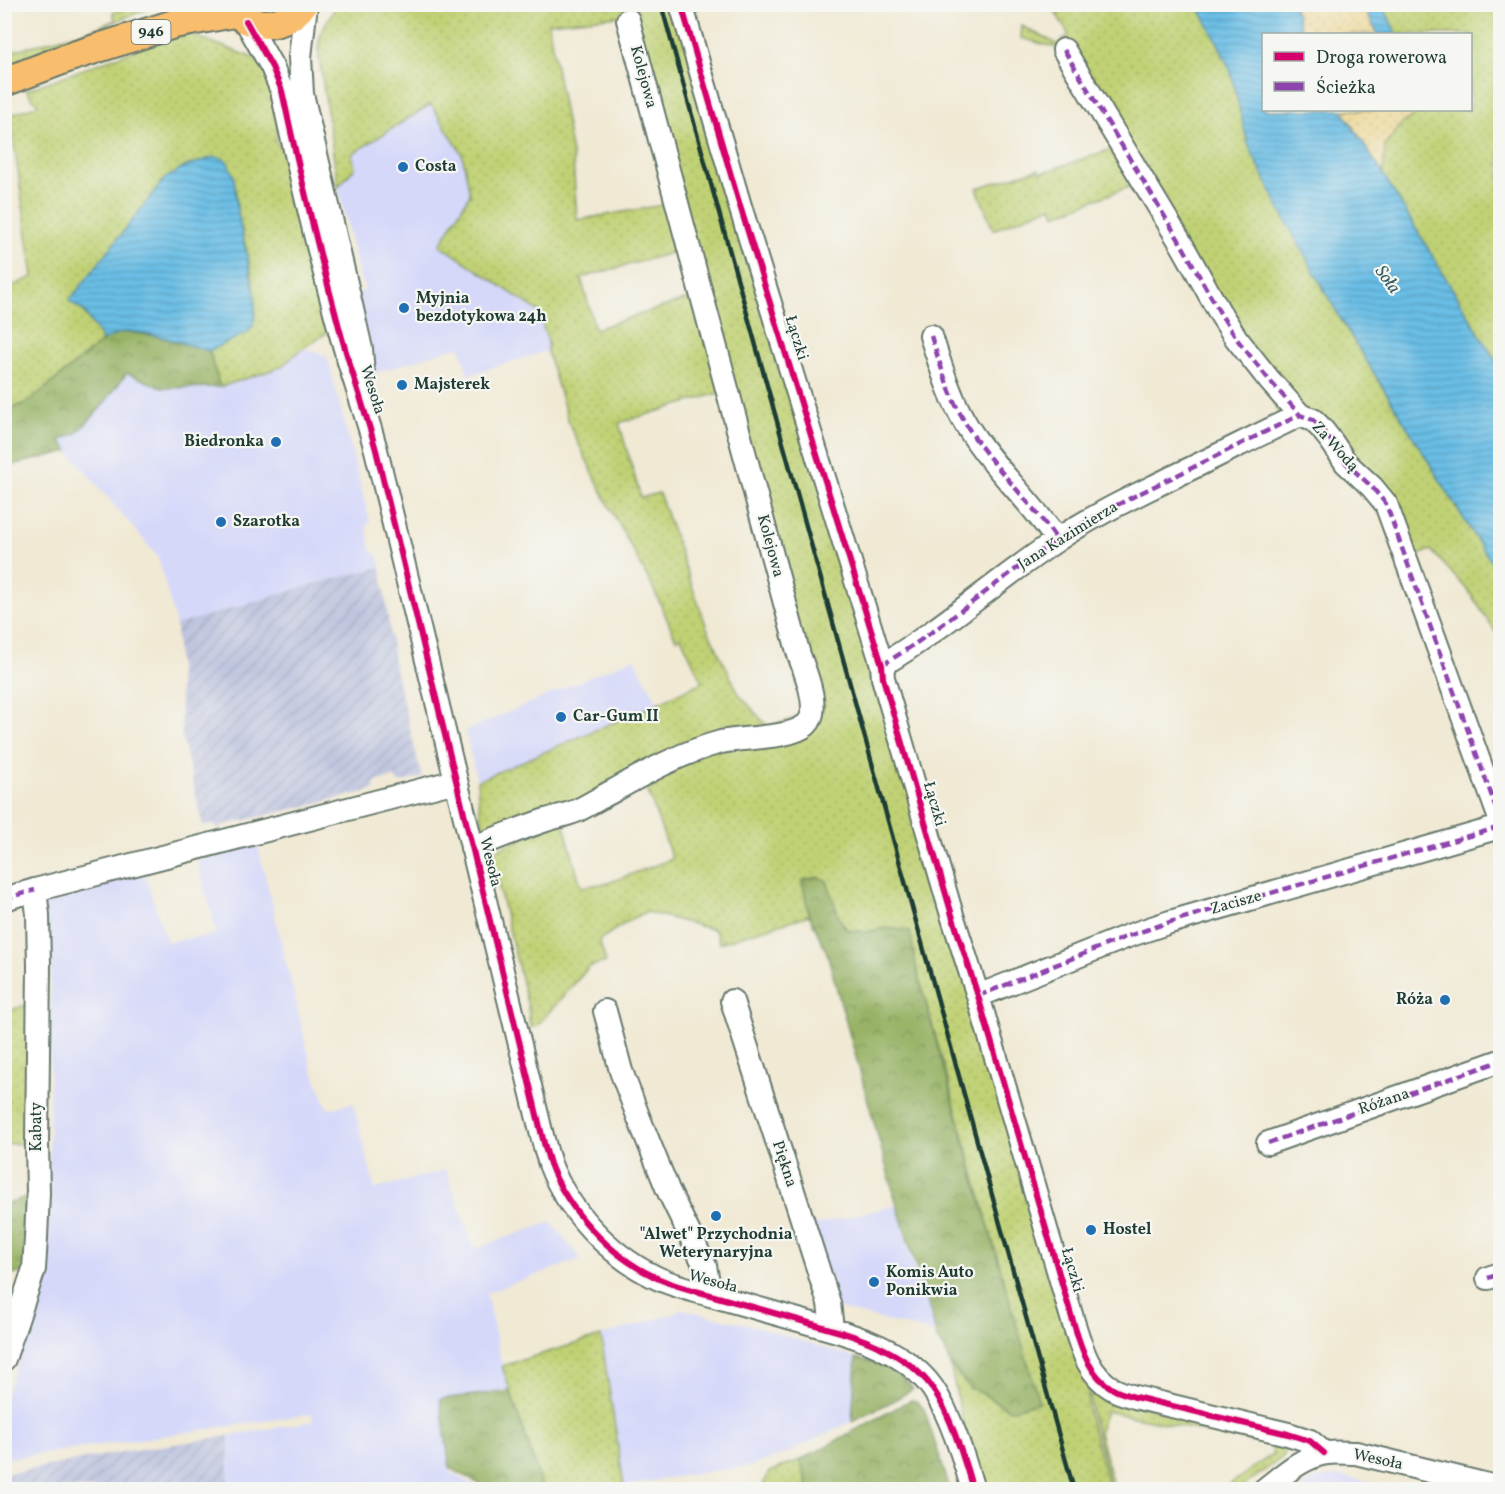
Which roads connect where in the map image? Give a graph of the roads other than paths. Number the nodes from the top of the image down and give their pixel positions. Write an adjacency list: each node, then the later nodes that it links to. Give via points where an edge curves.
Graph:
1 (171, 4): 7 (main road, 946)
2 (304, 4): 4 (main road, via 287,19 274,23 260,24); 11 (street, Wesoła, via 302,94 361,349)
3 (681, 4): 13 (street, Łączki)
4 (236, 13): 7 (main road, 946, via 174,24); 11 (street, Wesoła, via 272,67 282,92 338,326)
5 (628, 20): 17 (street, Kolejowa, via 808,681 812,710 808,723 800,728 701,748 576,811)
6 (1064, 50): 10 (street, Za Wodą, via 1236,338)
7 (70, 57): 8 (main road, 946)
8 (4, 81)
9 (931, 336): 12 (street, via 947,386 968,428)
10 (1300, 415): 12 (street, Jana Kazimierza, via 1097,514); 15 (street, Za Wodą, via 1321,428 1346,464 1386,504)
11 (369, 426): 14 (street, Wesoła)
12 (1057, 540): 13 (street, Jana Kazimierza)
13 (882, 665): 20 (street, Łączki)
14 (456, 781): 17 (street, Wesoła); 18 (street)
15 (1500, 819)
16 (1500, 827): 20 (street, Zacisze, via 1170,922)
17 (472, 848): 25 (street, Wesoła, via 537,1115 559,1182 578,1213 622,1257 651,1276)
18 (35, 890): 19 (street); 27 (street, Kabaty, via 39,966 34,1269)
19 (4, 899)
20 (978, 996): 28 (street, Łączki, via 1071,1318 1095,1375 1114,1390 1288,1434 1311,1442)
21 (732, 1001): 26 (street, Piękna, via 829,1303)
22 (605, 1011): 25 (street, via 640,1121 705,1266)
23 (1500, 1061): 24 (street, Różana)
24 (1268, 1143)
25 (708, 1294): 26 (street, Wesoła)
26 (832, 1329): 30 (street, Wesoła, via 897,1355 927,1380 947,1416)
27 (4, 1359)
28 (1324, 1453): 29 (street, Wesoła, via 1356,1453); 31 (street, Wesoła, via 1297,1465)
29 (1500, 1488)
30 (973, 1490)
31 (1264, 1490)

